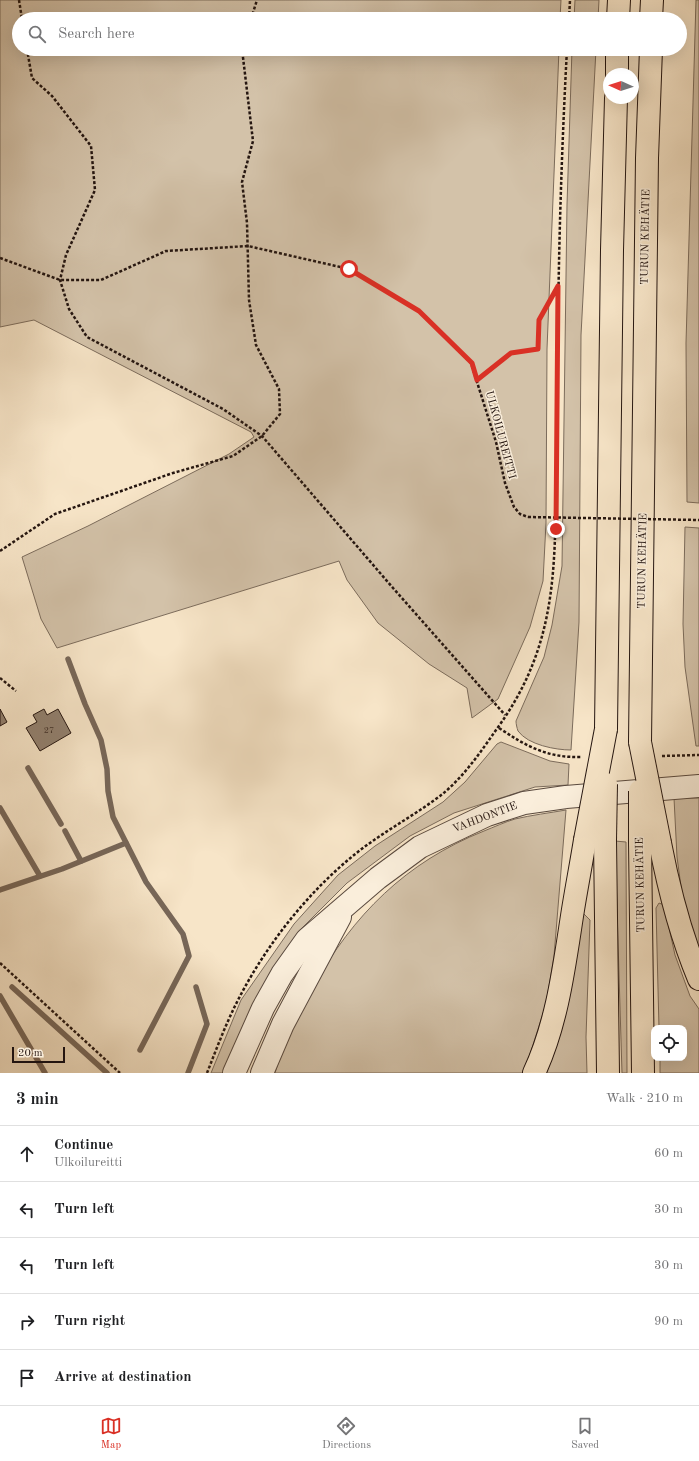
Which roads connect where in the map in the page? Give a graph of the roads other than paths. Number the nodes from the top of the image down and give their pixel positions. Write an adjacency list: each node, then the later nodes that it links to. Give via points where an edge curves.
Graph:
1 (619, 0): 3 (highway)
2 (652, 0): 4 (highway)
3 (618, 12)
4 (651, 12)
5 (618, 56): 7 (highway)
6 (650, 56): 11 (highway, TURUN KEHÄTIE, bridge, via 640,742)
7 (617, 68)
8 (616, 104): 10 (highway, bridge, via 606,720)
9 (699, 786): 12 (street, VAHDONTIE, via 542,800 487,815 420,847 378,878)
10 (595, 840): 16 (highway, via 554,1014 542,1056); 17 (highway)
11 (650, 843): 13 (highway); 18 (highway, TURUN KEHÄTIE)
12 (344, 909): 14 (street, VAHDONTIE, via 307,939 282,974 263,1008); 15 (street, VAHDONTIE, via 283,1024)
13 (699, 980)
14 (234, 1073)
15 (262, 1073)
16 (534, 1073)
17 (608, 1073)
18 (643, 1073)

